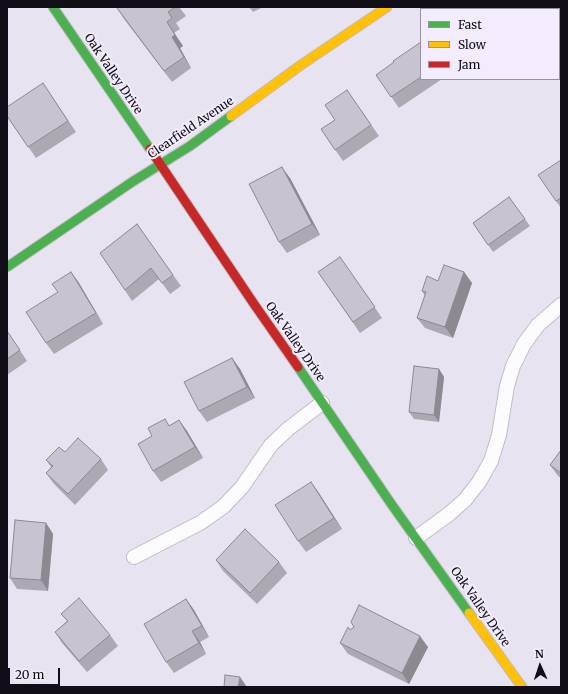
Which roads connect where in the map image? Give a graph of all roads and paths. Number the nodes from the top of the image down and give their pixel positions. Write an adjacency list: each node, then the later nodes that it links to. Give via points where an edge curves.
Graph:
1 (53, 7): 3 (street, Oak Valley Drive)
2 (387, 7): 3 (street, Clearfield Avenue, via 301,65 190,146)
3 (160, 164): 4 (street, Clearfield Avenue); 6 (street, Oak Valley Drive)
4 (7, 267)
5 (561, 305): 7 (street, via 538,325 524,344 513,366 499,435 480,482 465,500)
6 (322, 403): 7 (street, Oak Valley Drive); 8 (street, via 271,445 242,487 223,507 200,523)
7 (416, 538): 9 (street, Oak Valley Drive)
8 (134, 557)
9 (522, 687)

